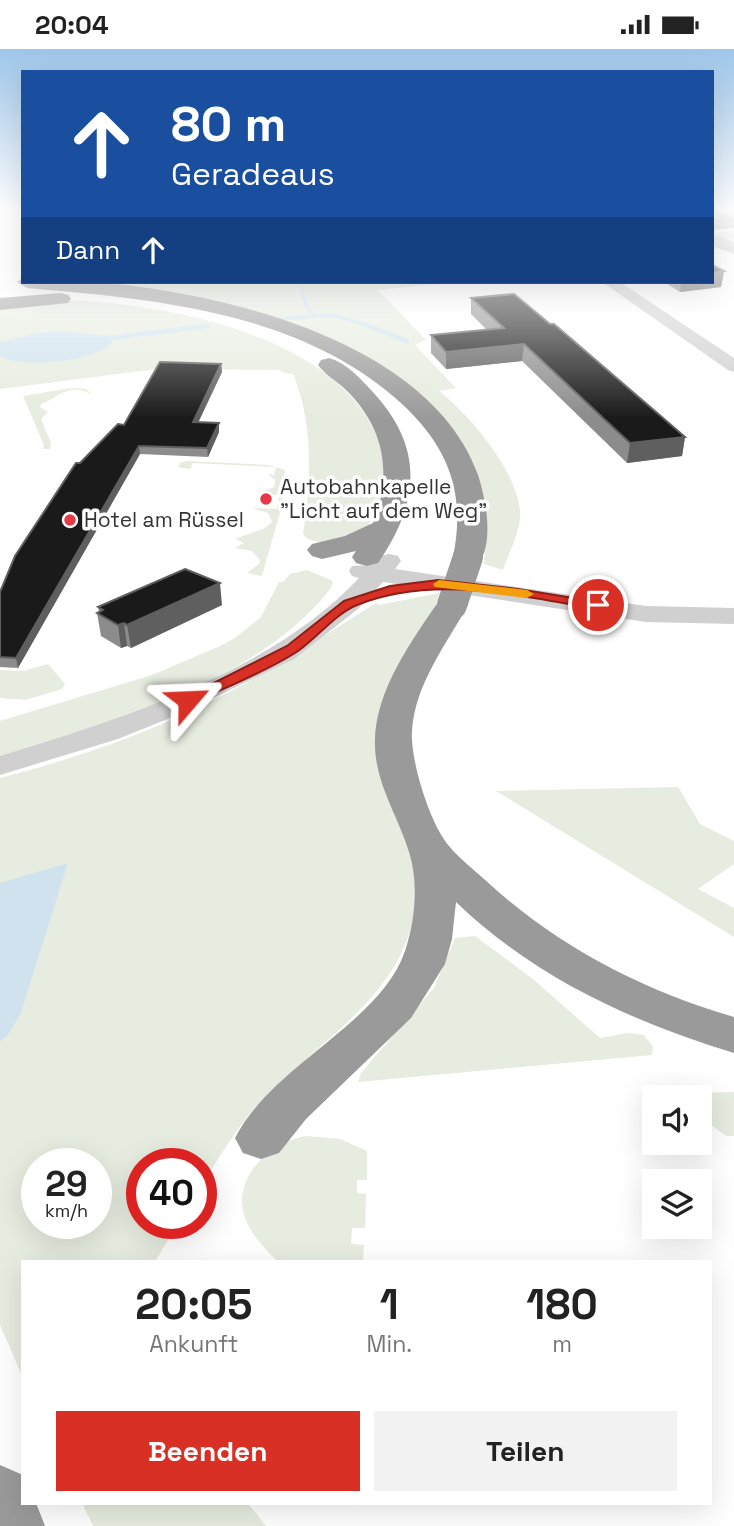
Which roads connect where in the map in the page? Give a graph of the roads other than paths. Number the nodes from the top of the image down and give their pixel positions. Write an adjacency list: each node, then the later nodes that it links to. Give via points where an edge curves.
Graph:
1 (24, 284): 5 (highway)
2 (34, 284): 6 (highway, via 116,289 175,299)
3 (613, 284): 7 (street)
4 (0, 304): 5 (highway, via 66,298)
5 (167, 305): 8 (highway, via 286,342 332,367 366,395 387,424 399,463 396,500)
6 (285, 329): 10 (highway, via 367,379 397,408 412,434 421,469 419,499 406,537); 12 (highway, bridge, via 331,346 398,386 438,426 457,456 471,492 472,532 468,557)
7 (734, 366)
8 (385, 529): 9 (highway); 10 (highway)
9 (322, 550)
10 (373, 565): 11 (street); 12 (street); 13 (street); 15 (street)
11 (518, 592): 12 (street); 14 (street, via 646,614)
12 (444, 595): 13 (street, via 390,590); 17 (highway, via 398,703 394,729 402,793)
13 (349, 604): 15 (street, via 292,649)
14 (734, 616)
15 (252, 667): 16 (street, via 160,712)
16 (0, 766)
17 (430, 852): 18 (highway, via 496,914 542,948 627,995); 19 (highway, via 435,900 432,926 423,961 407,990 381,1022 288,1105)
18 (734, 1035)
19 (261, 1138)
20 (0, 1498): 21 (highway)
21 (12, 1526)

